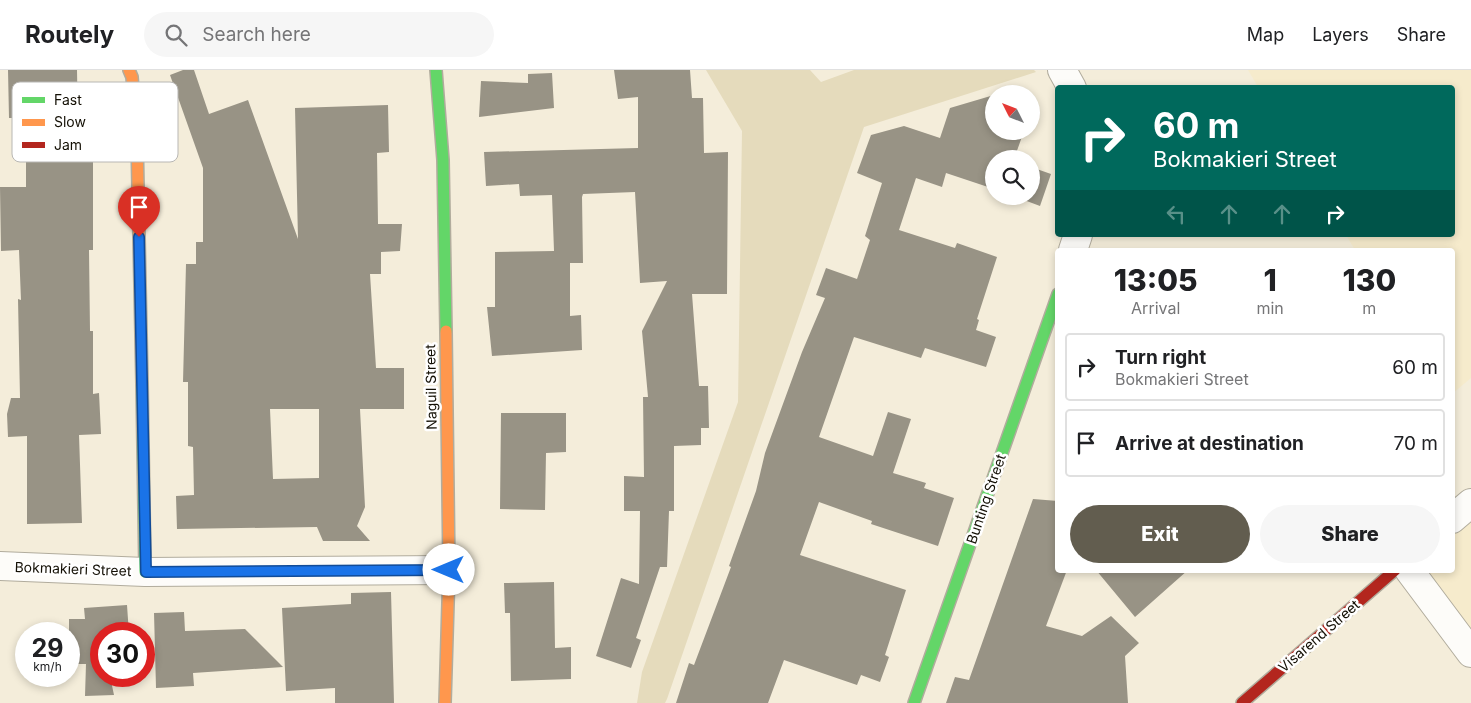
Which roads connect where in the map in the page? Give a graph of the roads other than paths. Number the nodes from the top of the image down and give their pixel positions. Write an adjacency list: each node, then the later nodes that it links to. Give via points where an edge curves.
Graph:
1 (129, 70): 4 (street, Bokmakieri Street)
2 (436, 70): 11 (street, Naguil Street, via 442,160)
3 (1062, 70): 5 (street)
4 (132, 82)
5 (1070, 85)
6 (137, 162): 12 (street, Bokmakieri Street)
7 (1055, 303): 17 (street, Bunting Street)
8 (1471, 503): 9 (street)
9 (1455, 516)
10 (0, 566): 12 (street, Bokmakieri Street)
11 (449, 570): 12 (street, Bokmakieri Street); 16 (street, Naguil Street)
12 (146, 572)
13 (1392, 573): 18 (street, Visarend Street)
14 (1411, 573): 15 (street)
15 (1471, 653)
16 (445, 703)
17 (914, 703)
18 (1242, 703)

